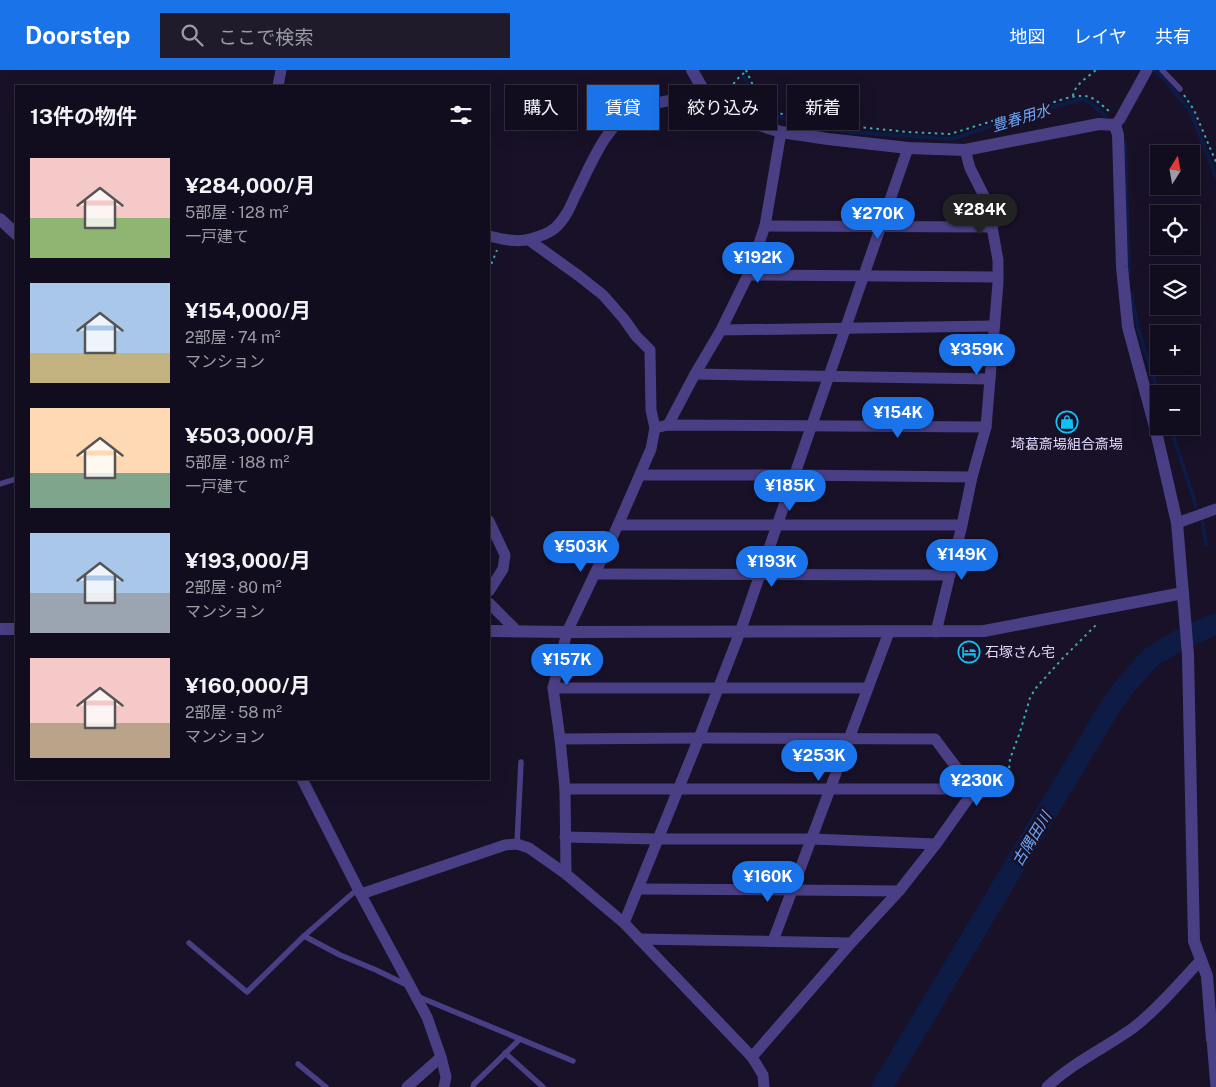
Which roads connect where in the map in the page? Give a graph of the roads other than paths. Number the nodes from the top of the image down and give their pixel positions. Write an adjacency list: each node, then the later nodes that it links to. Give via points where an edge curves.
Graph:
1 (281, 70): 5 (street)
2 (692, 70): 6 (street)
3 (1147, 70): 9 (street, via 1124,113)
4 (1162, 70): 7 (lane)
5 (278, 85)
6 (701, 85)
7 (1180, 89)
8 (669, 101): 20 (street, via 638,107 622,118 604,141 565,217 554,229)
9 (1114, 119): 13 (street); 41 (street, via 1118,135 1122,267 1128,327)
10 (775, 130): 11 (street)
11 (781, 132): 12 (street); 15 (street)
12 (908, 148): 13 (street); 16 (street)
13 (965, 150): 17 (street, via 970,168 996,220)
14 (0, 219): 18 (street)
15 (765, 226): 16 (street); 21 (street)
16 (880, 227): 17 (street); 22 (street)
17 (992, 227): 23 (street)
18 (15, 233)
19 (490, 236): 20 (street)
20 (529, 240): 33 (street, via 603,295 650,350 651,410)
21 (748, 275): 22 (street); 26 (street)
22 (863, 276): 23 (street); 25 (street)
23 (998, 277): 24 (street)
24 (994, 326): 25 (street); 29 (street)
25 (845, 329): 26 (street); 28 (street)
26 (721, 330): 27 (street)
27 (695, 374): 28 (street); 30 (street)
28 (828, 376): 29 (street); 31 (street)
29 (990, 379): 32 (street)
30 (668, 425): 31 (street); 33 (street)
31 (811, 426): 32 (street); 35 (street)
32 (986, 427): 36 (street)
33 (655, 428): 34 (street, via 651,449)
34 (640, 475): 35 (street); 42 (street)
35 (794, 475): 36 (street); 43 (street)
36 (972, 477): 44 (street)
37 (15, 479): 38 (lane)
38 (0, 484)
39 (1216, 509): 41 (street)
40 (490, 523): 48 (street, via 505,555 503,569)
41 (1176, 523): 49 (street)
42 (618, 525): 43 (street); 45 (street)
43 (776, 525): 44 (street); 46 (street)
44 (962, 525): 47 (street)
45 (594, 574): 46 (street); 55 (street)
46 (760, 574): 47 (street); 56 (street)
47 (950, 575): 58 (street)
48 (490, 589)
49 (1183, 592): 58 (street, via 984,631); 87 (street, via 1188,655 1194,941)
50 (490, 604): 54 (street)
51 (0, 629): 52 (street)
52 (15, 629)
53 (490, 631): 54 (street)
54 (517, 631): 55 (street)
55 (567, 632): 56 (street); 59 (street)
56 (740, 632): 57 (street); 60 (street)
57 (889, 632): 58 (street); 61 (street)
58 (936, 632)
59 (553, 688): 60 (street); 64 (street)
60 (718, 688): 61 (street); 62 (street)
61 (868, 688): 63 (street)
62 (699, 738): 63 (street); 64 (street); 69 (street)
63 (850, 738): 67 (street); 70 (street, via 935,739 968,783)
64 (560, 739): 68 (street)
65 (522, 762): 74 (lane)
66 (303, 780): 80 (street)
67 (831, 788): 69 (street); 70 (street); 73 (street)
68 (565, 789): 69 (street); 71 (street)
69 (678, 789): 72 (street)
70 (969, 789): 75 (street, via 970,796)
71 (565, 837): 72 (street); 76 (street)
72 (658, 839): 73 (street); 77 (street)
73 (812, 839): 75 (street); 78 (street)
74 (517, 844): 76 (street, via 529,848); 80 (street, via 505,845)
75 (936, 844): 79 (street)
76 (566, 874): 81 (street)
77 (638, 890): 78 (street); 81 (street)
78 (793, 890): 79 (street); 84 (street)
79 (899, 891): 86 (street)
80 (360, 893): 82 (lane, via 353,893); 88 (street)
81 (624, 923): 83 (street)
82 (304, 936): 85 (lane, via 247,992); 88 (lane)
83 (639, 939): 84 (street); 93 (street)
84 (773, 941): 86 (street)
85 (188, 943)
86 (851, 943): 93 (street)
87 (1201, 960): 90 (street, via 1207,976); 102 (street, via 1154,1011)
88 (412, 991): 89 (lane); 92 (street)
89 (520, 1039): 91 (lane); 94 (lane)
90 (1212, 1039): 103 (street)
91 (505, 1053): 99 (lane); 100 (lane)
92 (441, 1057): 97 (street); 98 (street, via 446,1077)
93 (752, 1057): 101 (street, via 763,1075)
94 (573, 1061)
95 (298, 1064): 96 (lane)
96 (326, 1087)
97 (407, 1087)
98 (444, 1087)
99 (473, 1087)
100 (543, 1087)
101 (764, 1087)
102 (1047, 1087)
103 (1216, 1087)

